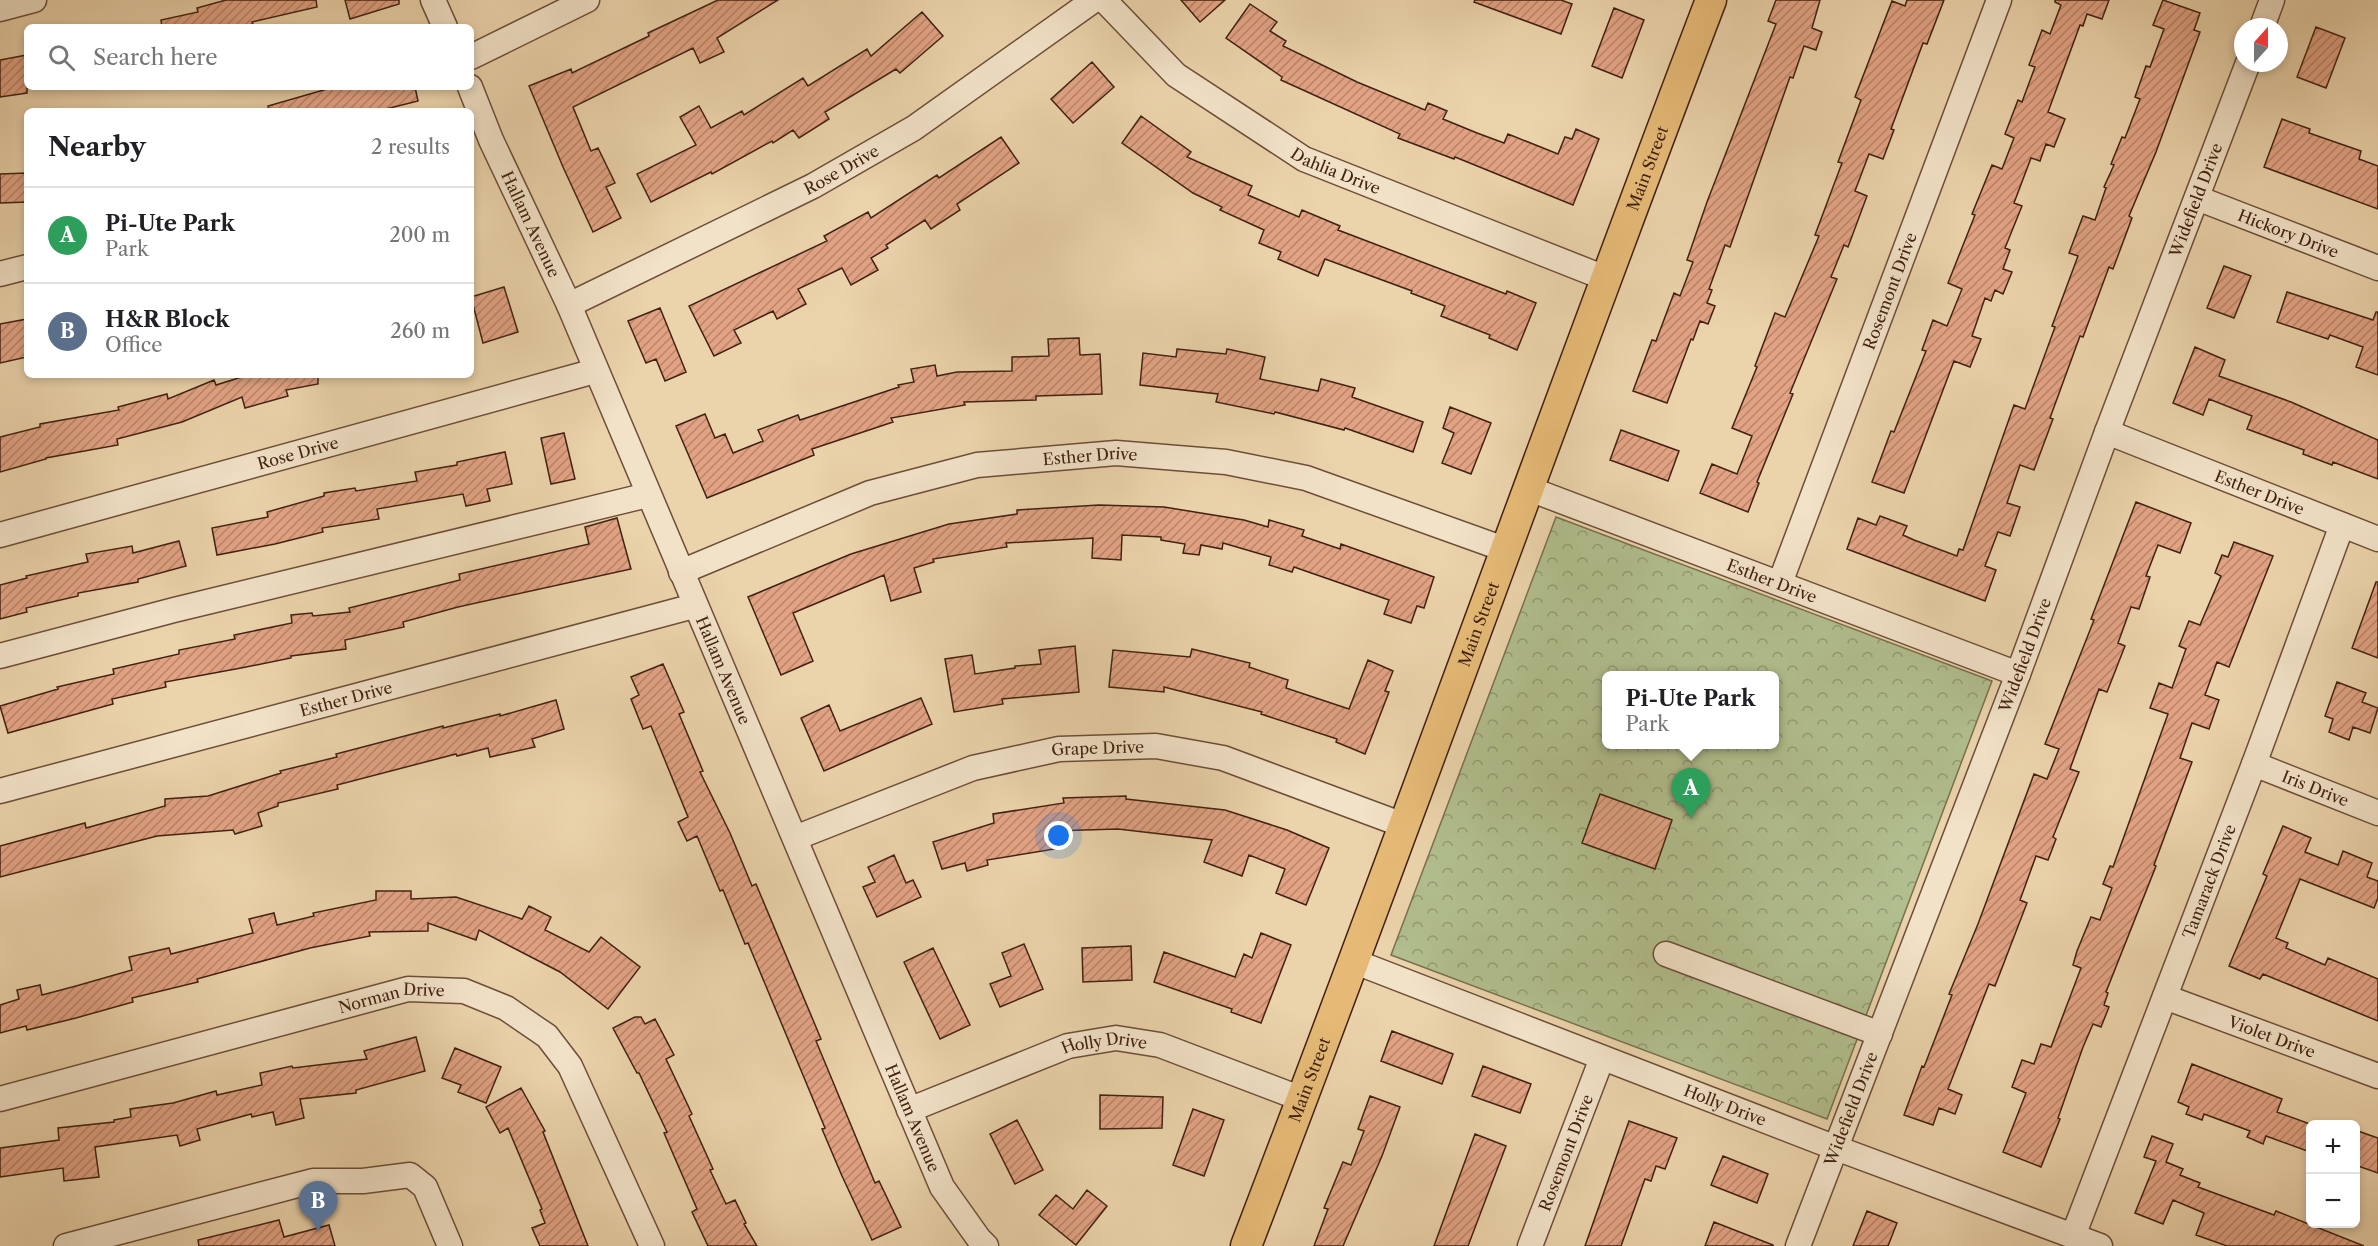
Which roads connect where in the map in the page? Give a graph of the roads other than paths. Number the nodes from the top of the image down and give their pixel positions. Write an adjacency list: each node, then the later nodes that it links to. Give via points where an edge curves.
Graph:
1 (34, 0): 9 (street)
2 (433, 0): 11 (street)
3 (587, 0): 12 (street)
4 (1094, 0): 21 (street, Rose Drive, via 914,128 813,186)
5 (1104, 0): 20 (street, Dahlia Drive, via 1176,75 1304,159)
6 (1999, 0): 31 (street, Rosemont Drive)
7 (2272, 0): 10 (street)
8 (1705, 2): 20 (main road, Main Street)
9 (0, 9)
10 (2265, 18)
11 (444, 24)
12 (474, 56)
13 (2245, 72): 16 (street, Widefield Drive)
14 (471, 90): 15 (street, Hallam Avenue)
15 (481, 143): 21 (street, Hallam Avenue)
16 (2197, 198): 18 (street, Hickory Drive); 23 (street, Widefield Drive)
17 (24, 268): 19 (street)
18 (2378, 268)
19 (0, 274)
20 (1605, 278): 24 (main road, Main Street)
21 (569, 305): 22 (street, Hallam Avenue)
22 (595, 371): 25 (street, Hallam Avenue); 27 (street, Rose Drive)
23 (2107, 432): 26 (street, Esther Drive); 34 (street, Widefield Drive)
24 (1527, 488): 29 (main road, Main Street); 31 (street, Esther Drive)
25 (648, 495): 30 (street, Hallam Avenue); 33 (street, via 195,604)
26 (2343, 525): 28 (street, Esther Drive); 35 (street, Tamarack Drive)
27 (0, 535)
28 (2378, 539)
29 (1504, 549): 30 (street, Esther Drive, via 1306,478 1226,462 1116,453 977,465 870,493); 38 (main road, Main Street)
30 (681, 572): 32 (street, Hallam Avenue)
31 (1780, 583): 34 (street, Esther Drive)
32 (694, 606): 36 (street, Esther Drive); 39 (street, Hallam Avenue)
33 (0, 656)
34 (2018, 674): 43 (street, Widefield Drive)
35 (2254, 764): 37 (street, Iris Drive); 42 (street, Tamarack Drive)
36 (0, 791)
37 (2378, 813)
38 (1403, 825): 39 (street, Grape Drive, via 1223,758 1156,746 1059,749 973,768); 41 (main road, Main Street)
39 (795, 838): 48 (street, Hallam Avenue)
40 (1666, 954): 43 (street)
41 (1353, 961): 44 (street, Holly Drive); 47 (main road, Main Street)
42 (2165, 997): 45 (street, Violet Drive); 50 (street, Tamarack Drive)
43 (1880, 1035): 49 (street, Widefield Drive)
44 (1602, 1058): 49 (street, Holly Drive); 56 (street, Rosemont Drive)
45 (2378, 1076)
46 (0, 1099): 53 (street, Norman Drive, via 408,989 464,991 506,1008 547,1036 570,1066)
47 (1302, 1099): 48 (street, Holly Drive, via 1160,1045 1116,1038 1068,1046); 55 (main road, Main Street)
48 (909, 1110): 54 (street, Hallam Avenue, via 942,1187)
49 (1836, 1148): 50 (street, Holly Drive); 57 (street, Widefield Drive)
50 (2073, 1236): 58 (street, Holly Drive)
51 (66, 1246): 52 (street, via 313,1181 363,1181 410,1175 425,1187)
52 (450, 1246)
53 (652, 1246)
54 (986, 1246)
55 (1246, 1246)
56 (1530, 1246)
57 (1798, 1246)
58 (2100, 1246)

